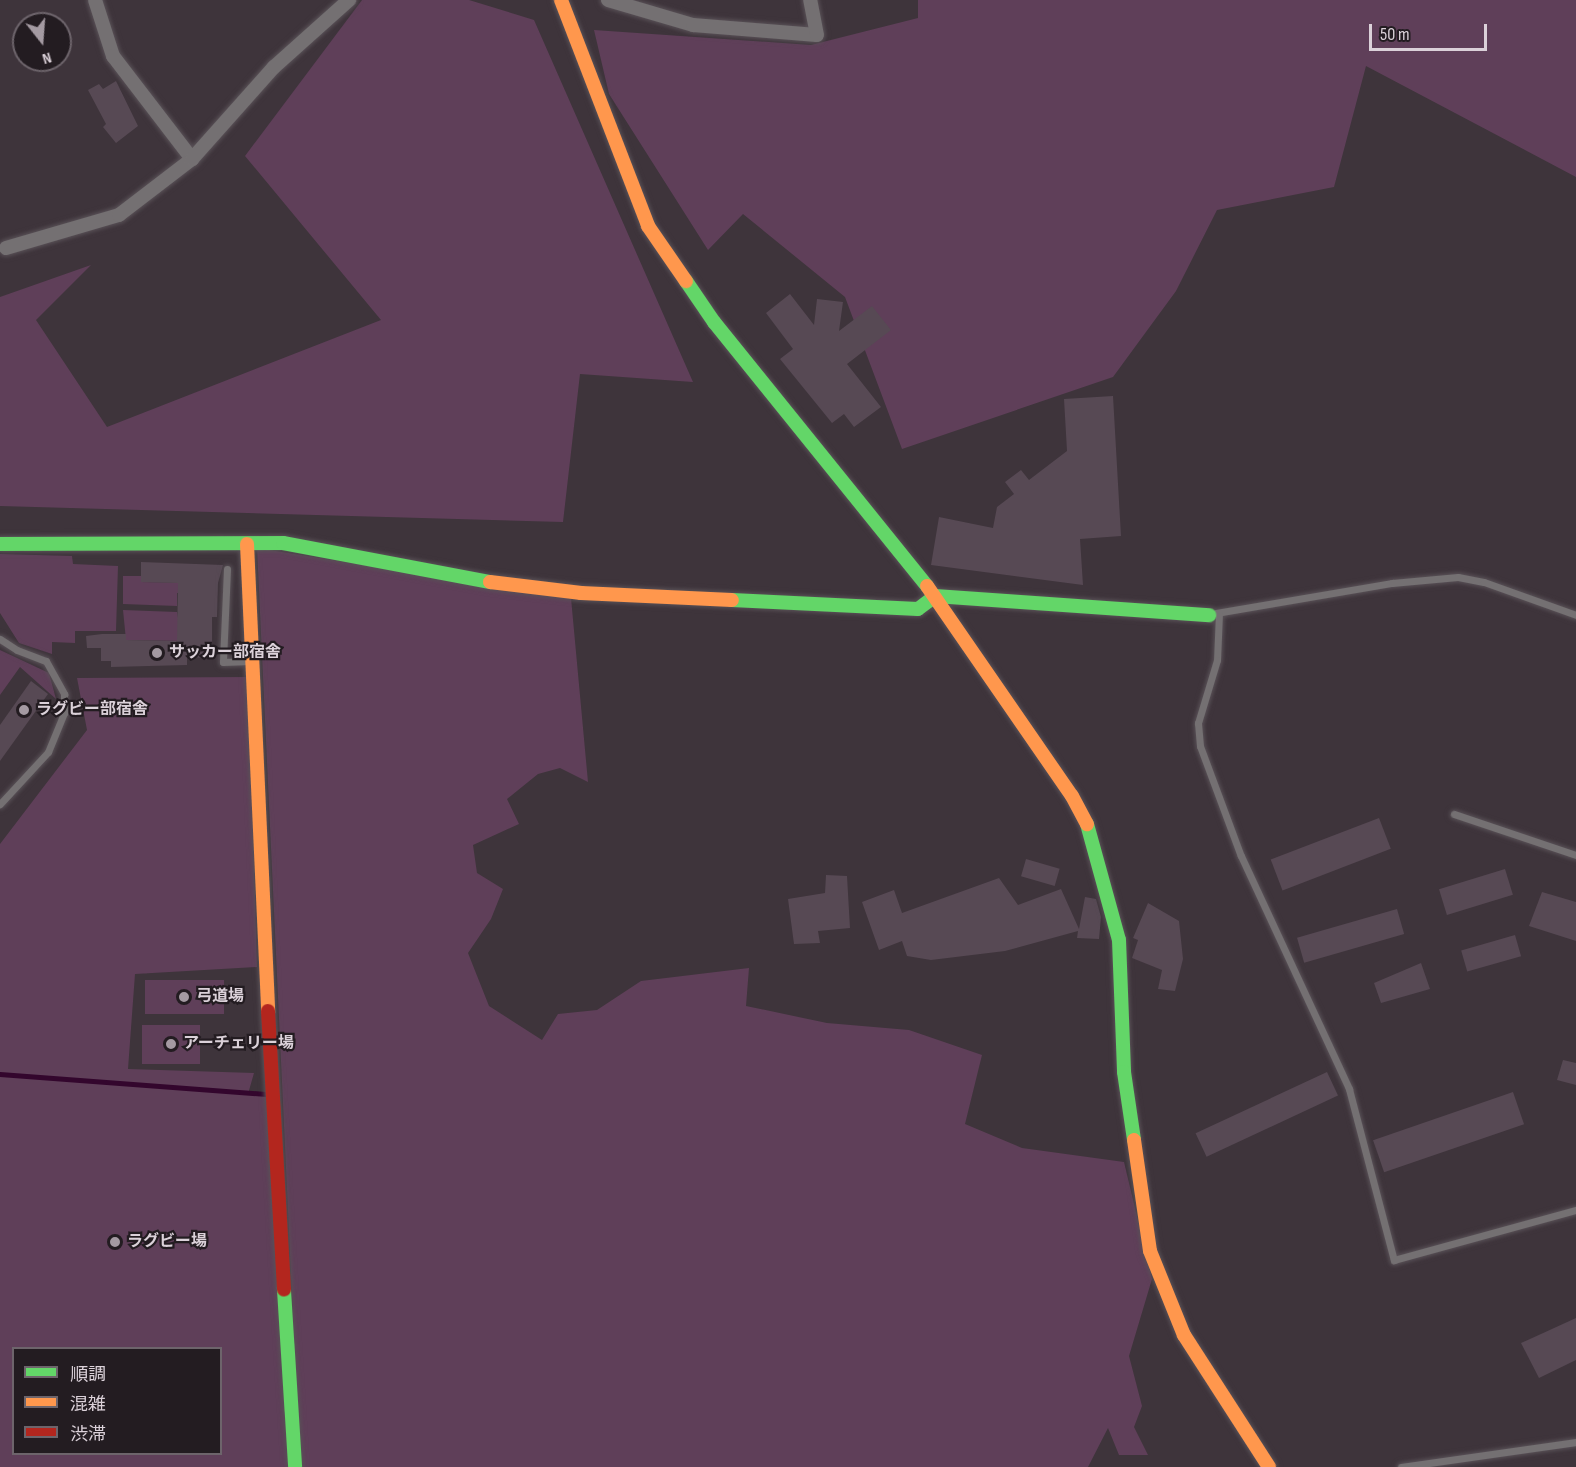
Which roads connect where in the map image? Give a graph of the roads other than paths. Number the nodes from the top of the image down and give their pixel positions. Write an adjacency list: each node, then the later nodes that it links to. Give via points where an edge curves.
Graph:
1 (95, 0): 6 (street, via 113,56)
2 (349, 0): 6 (street, via 274,67)
3 (561, 0): 11 (street, via 648,226 714,321)
4 (608, 0): 5 (street, via 693,25 817,35)
5 (810, 0)
6 (192, 159): 7 (street, via 119,215)
7 (6, 248)
8 (0, 544): 9 (street)
9 (247, 544): 11 (street, via 283,543 486,582 581,593 918,609); 15 (street)
10 (227, 569): 15 (lane, via 223,662)
11 (935, 596): 12 (street); 22 (street, via 1072,796 1091,831 1119,940 1124,1072 1150,1251 1184,1335)
12 (1214, 614): 13 (lane, via 1441,577 1484,582); 19 (lane, via 1217,660 1198,723 1200,746 1241,856 1349,1089 1394,1260)
13 (1576, 615)
14 (0, 639): 16 (lane, via 17,651 46,661 64,693 64,713 48,752)
15 (252, 661): 21 (street)
16 (0, 804)
17 (1454, 814): 18 (lane)
18 (1576, 855)
19 (1576, 1210)
20 (1576, 1442): 23 (lane)
21 (295, 1467)
22 (1269, 1467)
23 (1401, 1467)

